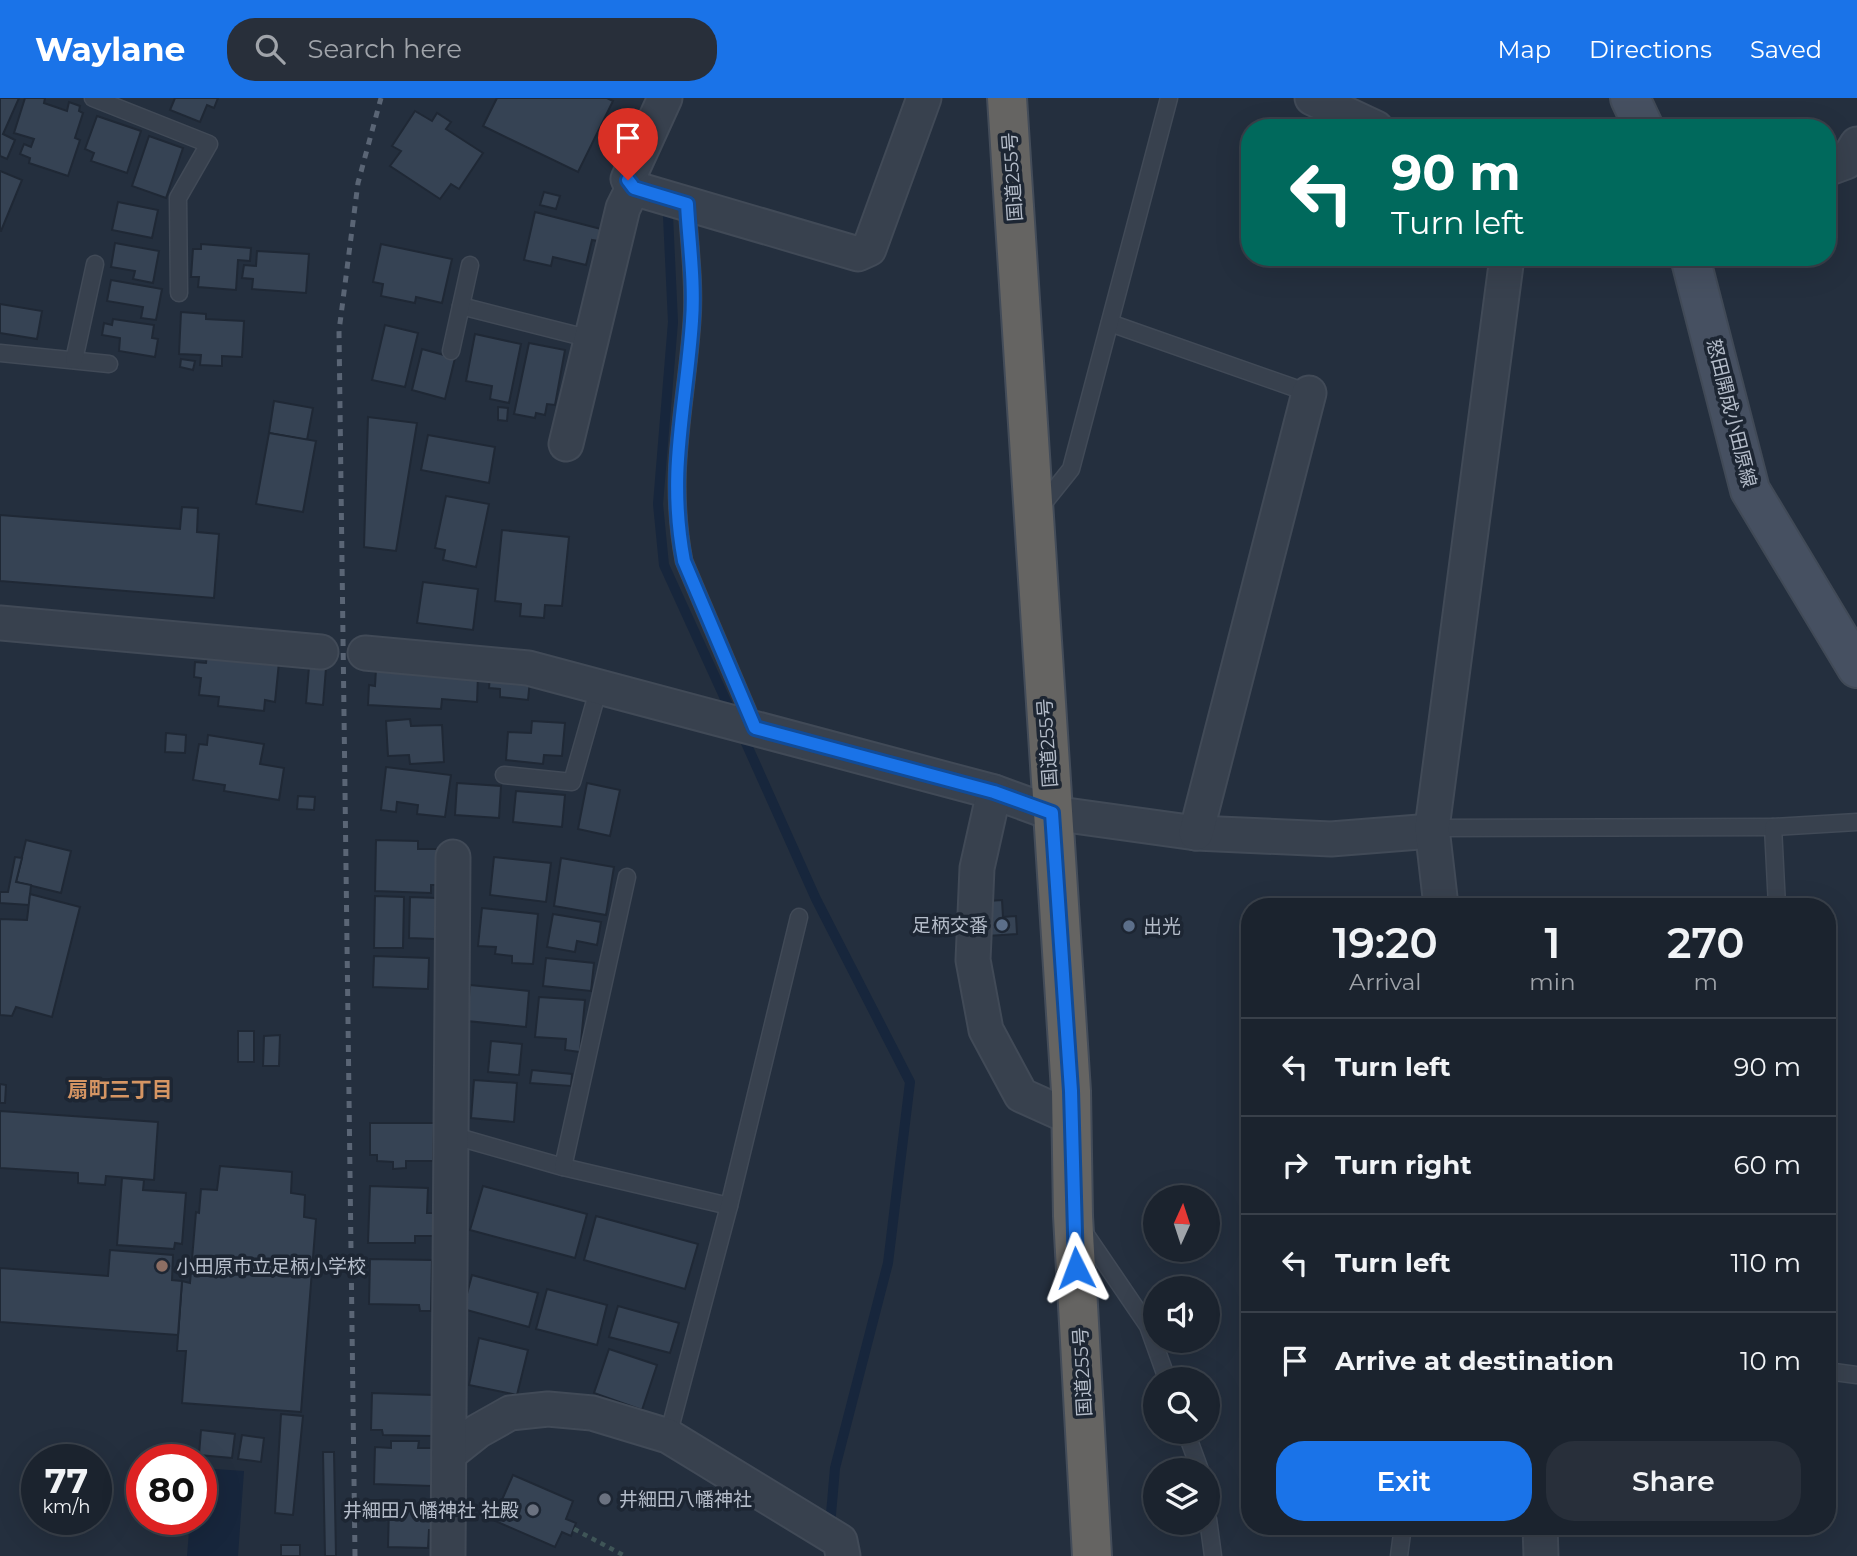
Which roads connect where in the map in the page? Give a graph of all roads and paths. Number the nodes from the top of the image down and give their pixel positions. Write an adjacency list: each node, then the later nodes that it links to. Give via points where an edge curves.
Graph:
1 (93, 98): 18 (lane, via 209,144 178,198)
2 (665, 98): 12 (street, via 628,180)
3 (924, 98): 13 (street, via 869,249 859,254)
4 (1007, 98): 28 (highway, 国道255号)
5 (1169, 98): 20 (lane)
6 (1312, 98): 8 (street)
7 (1630, 98): 9 (main road)
8 (1357, 119)
9 (1640, 119)
10 (1857, 145): 11 (street, via 1846,162)
11 (1836, 166)
12 (634, 188): 13 (street); 21 (street, via 623,208)
13 (687, 204): 34 (lane, via 692,319 677,444 675,497 680,538 684,561)
14 (95, 264): 24 (lane)
15 (470, 265): 19 (lane)
16 (1506, 266): 40 (street)
17 (1692, 266): 32 (main road, 怒田開成小田原線, via 1750,490)
18 (179, 293)
19 (461, 306): 21 (lane); 22 (lane)
20 (1110, 323): 26 (lane); 28 (lane, via 1071,469)
21 (591, 339): 27 (street)
22 (451, 351)
23 (0, 353): 24 (lane)
24 (74, 360): 25 (lane)
25 (109, 364)
26 (1309, 393): 41 (street)
27 (566, 444)
28 (1033, 515): 37 (highway, 国道255号)
29 (0, 623): 30 (street)
30 (321, 652)
31 (365, 653): 33 (street, via 528,668)
32 (1857, 668)
33 (599, 687): 34 (street); 35 (lane, via 572,782)
34 (755, 728): 36 (street)
35 (504, 775)
36 (994, 792): 37 (street); 47 (street, via 977,868 973,960 986,1030 1021,1095)
37 (1052, 813): 41 (street); 47 (highway, 国道255号)
38 (1857, 822): 39 (lane)
39 (1773, 827): 40 (lane); 45 (lane)
40 (1432, 829): 41 (street, via 1331,839); 44 (street)
41 (1196, 833)
42 (453, 857): 48 (street)
43 (626, 877): 49 (lane)
44 (1440, 898)
45 (1777, 898)
46 (799, 917): 50 (lane)
47 (1072, 1118): 51 (highway, 国道255号)
48 (451, 1135): 49 (lane); 56 (street)
49 (564, 1167): 50 (lane)
50 (729, 1206): 55 (lane)
51 (1073, 1216): 52 (lane, via 1149,1326); 64 (highway, 国道255号)
52 (1163, 1367)
53 (1836, 1372): 54 (lane)
54 (1857, 1375)
55 (668, 1436): 56 (street, via 592,1413 529,1410 510,1413); 61 (street, via 808,1522)
56 (449, 1454): 62 (street)
57 (574, 1529): 63 (path)
58 (1210, 1535): 65 (lane)
59 (1402, 1535): 66 (lane)
60 (1540, 1535): 67 (street)
61 (842, 1549)
62 (448, 1556)
63 (625, 1556)
64 (1093, 1556)
65 (1213, 1556)
66 (1399, 1556)
67 (1541, 1556)

